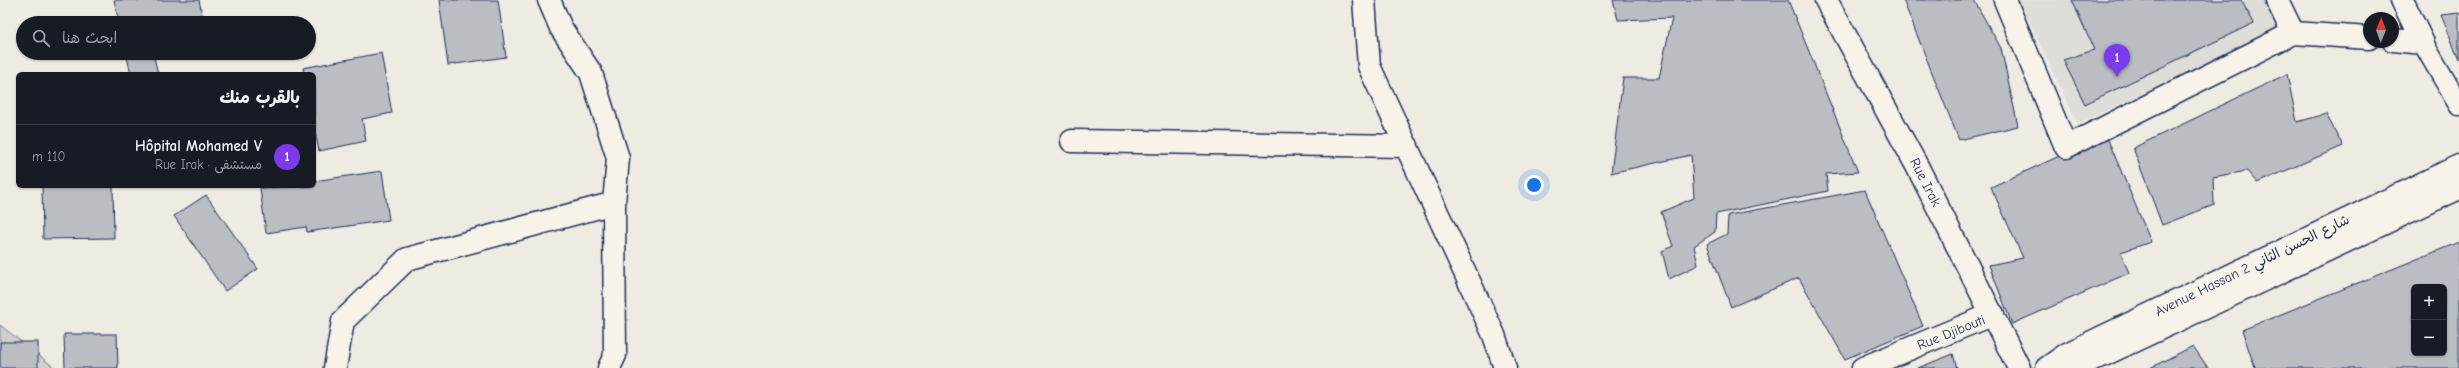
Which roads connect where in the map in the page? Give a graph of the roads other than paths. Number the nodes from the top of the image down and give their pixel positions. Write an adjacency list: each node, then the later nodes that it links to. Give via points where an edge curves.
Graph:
1 (549, 0): 16 (street, via 561,28 591,73 618,158)
2 (1364, 0): 13 (street, via 1369,66)
3 (1826, 0): 17 (street, Rue Irak)
4 (2005, 0): 7 (street, via 2066,147)
5 (2276, 0): 7 (street)
6 (2402, 0): 10 (street)
7 (2293, 32): 8 (street)
8 (2363, 38)
9 (2399, 41): 10 (street)
10 (2423, 43): 11 (lane)
11 (2459, 105)
12 (1072, 141): 13 (street)
13 (1407, 146): 20 (street, via 1494,335)
14 (2459, 166): 23 (street, Avenue Hassan 2 شارع الحسن الثاني, via 2067,354)
15 (2459, 188): 24 (street, Avenue Hassan 2 شارع الحسن الثاني)
16 (614, 203): 18 (street, via 407,259 343,321); 19 (street, via 615,355)
17 (1994, 314): 21 (street, Rue Djibouti); 22 (street, Rue Irak)
18 (335, 368)
19 (609, 368)
20 (1505, 368)
21 (1863, 368)
22 (2019, 368)
23 (2047, 368)
24 (2076, 368)

